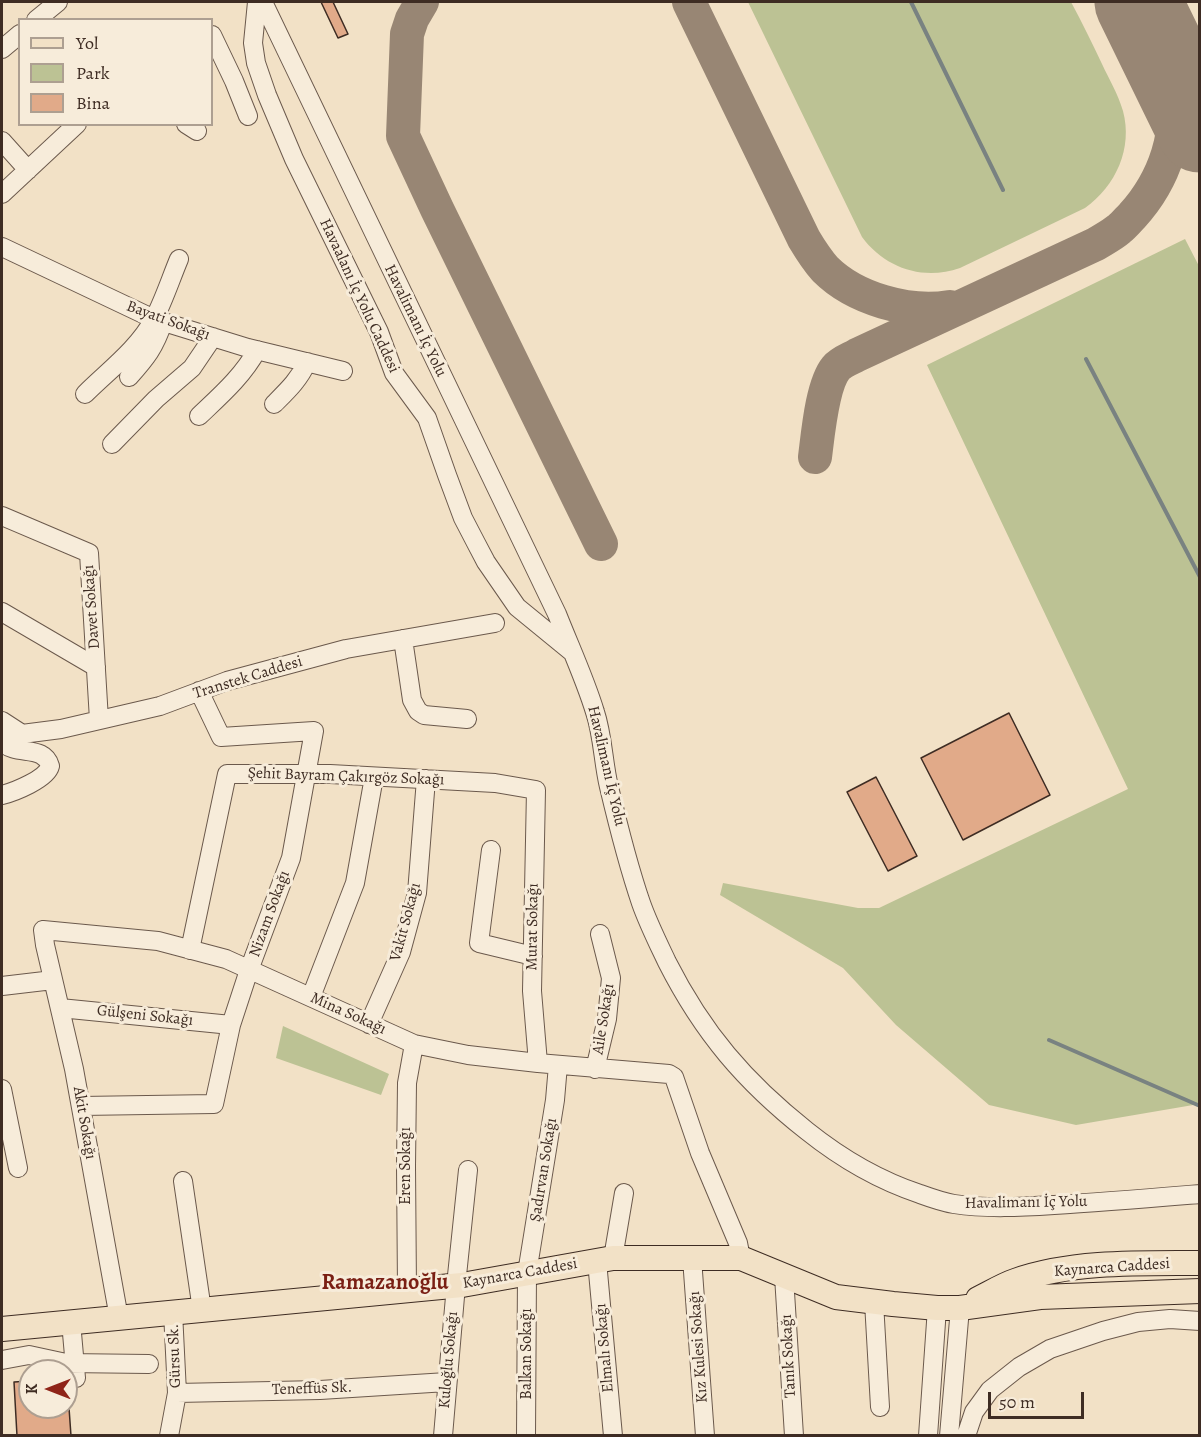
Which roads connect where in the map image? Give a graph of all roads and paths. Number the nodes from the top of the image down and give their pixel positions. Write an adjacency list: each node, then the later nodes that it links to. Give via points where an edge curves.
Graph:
1 (58, 2): 4 (street)
2 (257, 2): 29 (street, Havaalanı İç Yolu Caddesi, via 253,43 267,95 379,332 394,373 427,418 463,518 486,562 517,607)
3 (262, 2): 29 (street, Havalimanı İç Yolu)
4 (38, 18)
5 (18, 36): 7 (street)
6 (213, 37): 8 (street)
7 (2, 49)
8 (248, 116)
9 (75, 126): 11 (street)
10 (2, 141): 11 (street)
11 (28, 170): 12 (street)
12 (2, 194)
13 (2, 247): 15 (street, Bayati Sokağı)
14 (179, 259): 15 (street)
15 (158, 320): 16 (street, Bayati Sokağı); 20 (street, via 148,356); 21 (street)
16 (213, 337): 17 (street, Bayati Sokağı); 24 (street, via 192,368)
17 (256, 350): 18 (street, Bayati Sokağı); 23 (street, via 250,363)
18 (307, 362): 19 (street, Bayati Sokağı); 22 (street, via 291,388)
19 (343, 371)
20 (129, 377)
21 (85, 394)
22 (274, 404)
23 (199, 417)
24 (112, 444)
25 (2, 516): 30 (street, Davet Sokağı, via 89,553)
26 (2, 612): 30 (street)
27 (495, 623): 28 (street, Transtek Caddesi)
28 (403, 639): 31 (street, Transtek Caddesi, via 346,649); 32 (street, via 412,700 418,711)
29 (574, 654): 64 (street, Havalimanı İç Yolu, via 596,715 608,785 632,875 657,942 679,986 717,1043 789,1117 864,1171 908,1191 952,1204 1035,1206)
30 (96, 667): 33 (street, Davet Sokağı)
31 (200, 691): 33 (street, Transtek Caddesi, via 160,706); 37 (street, Nizam Sokağı, via 221,737 314,731)
32 (467, 719)
33 (99, 720): 35 (street, Transtek Caddesi)
34 (2, 721): 35 (street)
35 (22, 734): 36 (street, Transtek Caddesi)
36 (2, 741): 41 (street, via 9,748 41,755 51,766 23,787)
37 (306, 774): 38 (street, Şehit Bayram Çakırgöz Sokağı); 45 (street, Şehit Bayram Çakırgöz Sokağı, via 227,774); 47 (street, Nizam Sokağı, via 291,858)
38 (374, 777): 39 (street, Şehit Bayram Çakırgöz Sokağı); 50 (street, via 355,883)
39 (426, 779): 40 (street, Şehit Bayram Çakırgöz Sokağı); 52 (street, Vakit Sokağı, via 417,893 401,952)
40 (536, 790): 46 (street, Murat Sokağı)
41 (2, 795)
42 (491, 850): 46 (street, via 479,943)
43 (43, 930): 45 (street, Mina Sokağı, via 158,941); 48 (street, Akit Sokağı)
44 (600, 934): 57 (street, Aile Sokağı, via 611,978 607,1019)
45 (190, 950): 47 (street, Mina Sokağı, via 226,959)
46 (532, 956): 55 (street, Murat Sokağı)
47 (249, 970): 50 (street, Mina Sokağı); 53 (street, Nizam Sokağı)
48 (53, 980): 49 (street); 51 (street, Akit Sokağı)
49 (2, 986)
50 (310, 997): 52 (street, Mina Sokağı)
51 (60, 1008): 53 (street, Gülşeni Sokağı); 59 (street, Akit Sokağı)
52 (369, 1024): 54 (street, Mina Sokağı)
53 (231, 1025): 59 (street, Nizam Sokağı, via 214,1104)
54 (414, 1044): 55 (street, Mina Sokağı); 72 (street, Eren Sokağı, via 407,1083)
55 (538, 1063): 56 (street, Mina Sokağı)
56 (558, 1065): 57 (street, Mina Sokağı); 69 (street, Şadırvan Sokağı)
57 (595, 1069): 66 (street, Mina Sokağı, via 674,1077)
58 (2, 1089): 60 (street)
59 (81, 1106): 78 (street, Akit Sokağı)
60 (18, 1168)
61 (468, 1170): 71 (street, Kuloğlu Sokağı)
62 (183, 1181): 76 (street)
63 (624, 1193): 67 (street, Elmalı Sokağı)
64 (1200, 1194)
65 (692, 1258): 66 (main road, Kaynarca Caddesi); 67 (main road, Kaynarca Caddesi); 94 (street, Kız Kulesi Sokağı)
66 (741, 1258): 70 (main road, Kaynarca Caddesi)
67 (605, 1260): 69 (main road, Kaynarca Caddesi); 93 (street, Elmalı Sokağı)
68 (1200, 1263): 75 (main road, Kaynarca Caddesi, via 1062,1269 1015,1281)
69 (527, 1274): 71 (main road, Kaynarca Caddesi); 92 (street, Balkan Sokağı)
70 (784, 1276): 74 (main road, Kaynarca Caddesi, via 836,1297); 95 (street, Tanık Sokağı)
71 (456, 1285): 72 (main road, Kaynarca Caddesi); 87 (street, Kuloğlu Sokağı)
72 (407, 1290): 76 (main road, Kaynarca Caddesi)
73 (1200, 1291): 75 (main road, Kaynarca Caddesi, via 1040,1297)
74 (874, 1302): 75 (main road, Kaynarca Caddesi); 89 (street)
75 (948, 1308): 96 (street); 97 (street)
76 (202, 1310): 77 (main road, Kaynarca Caddesi)
77 (173, 1312): 78 (main road, Kaynarca Caddesi); 88 (street, Gürsu Sk.)
78 (119, 1318): 80 (main road, Kaynarca Caddesi)
79 (1200, 1321): 98 (street, via 1138,1322 1050,1349 990,1390 974,1412)
80 (71, 1322): 81 (main road, Kaynarca Caddesi); 83 (street)
81 (2, 1329)
82 (46, 1359): 84 (street, via 29,1355)
83 (74, 1359)
84 (2, 1360)
85 (149, 1364): 86 (street)
86 (78, 1370)
87 (447, 1382): 88 (street, Teneffüs Sk.); 91 (street, Kuloğlu Sokağı)
88 (177, 1393): 90 (street, Gürsu Sk.)
89 (880, 1407)
90 (169, 1436)
91 (444, 1436)
92 (526, 1436)
93 (613, 1436)
94 (705, 1436)
95 (794, 1436)
96 (928, 1436)
97 (949, 1436)
98 (966, 1436)

